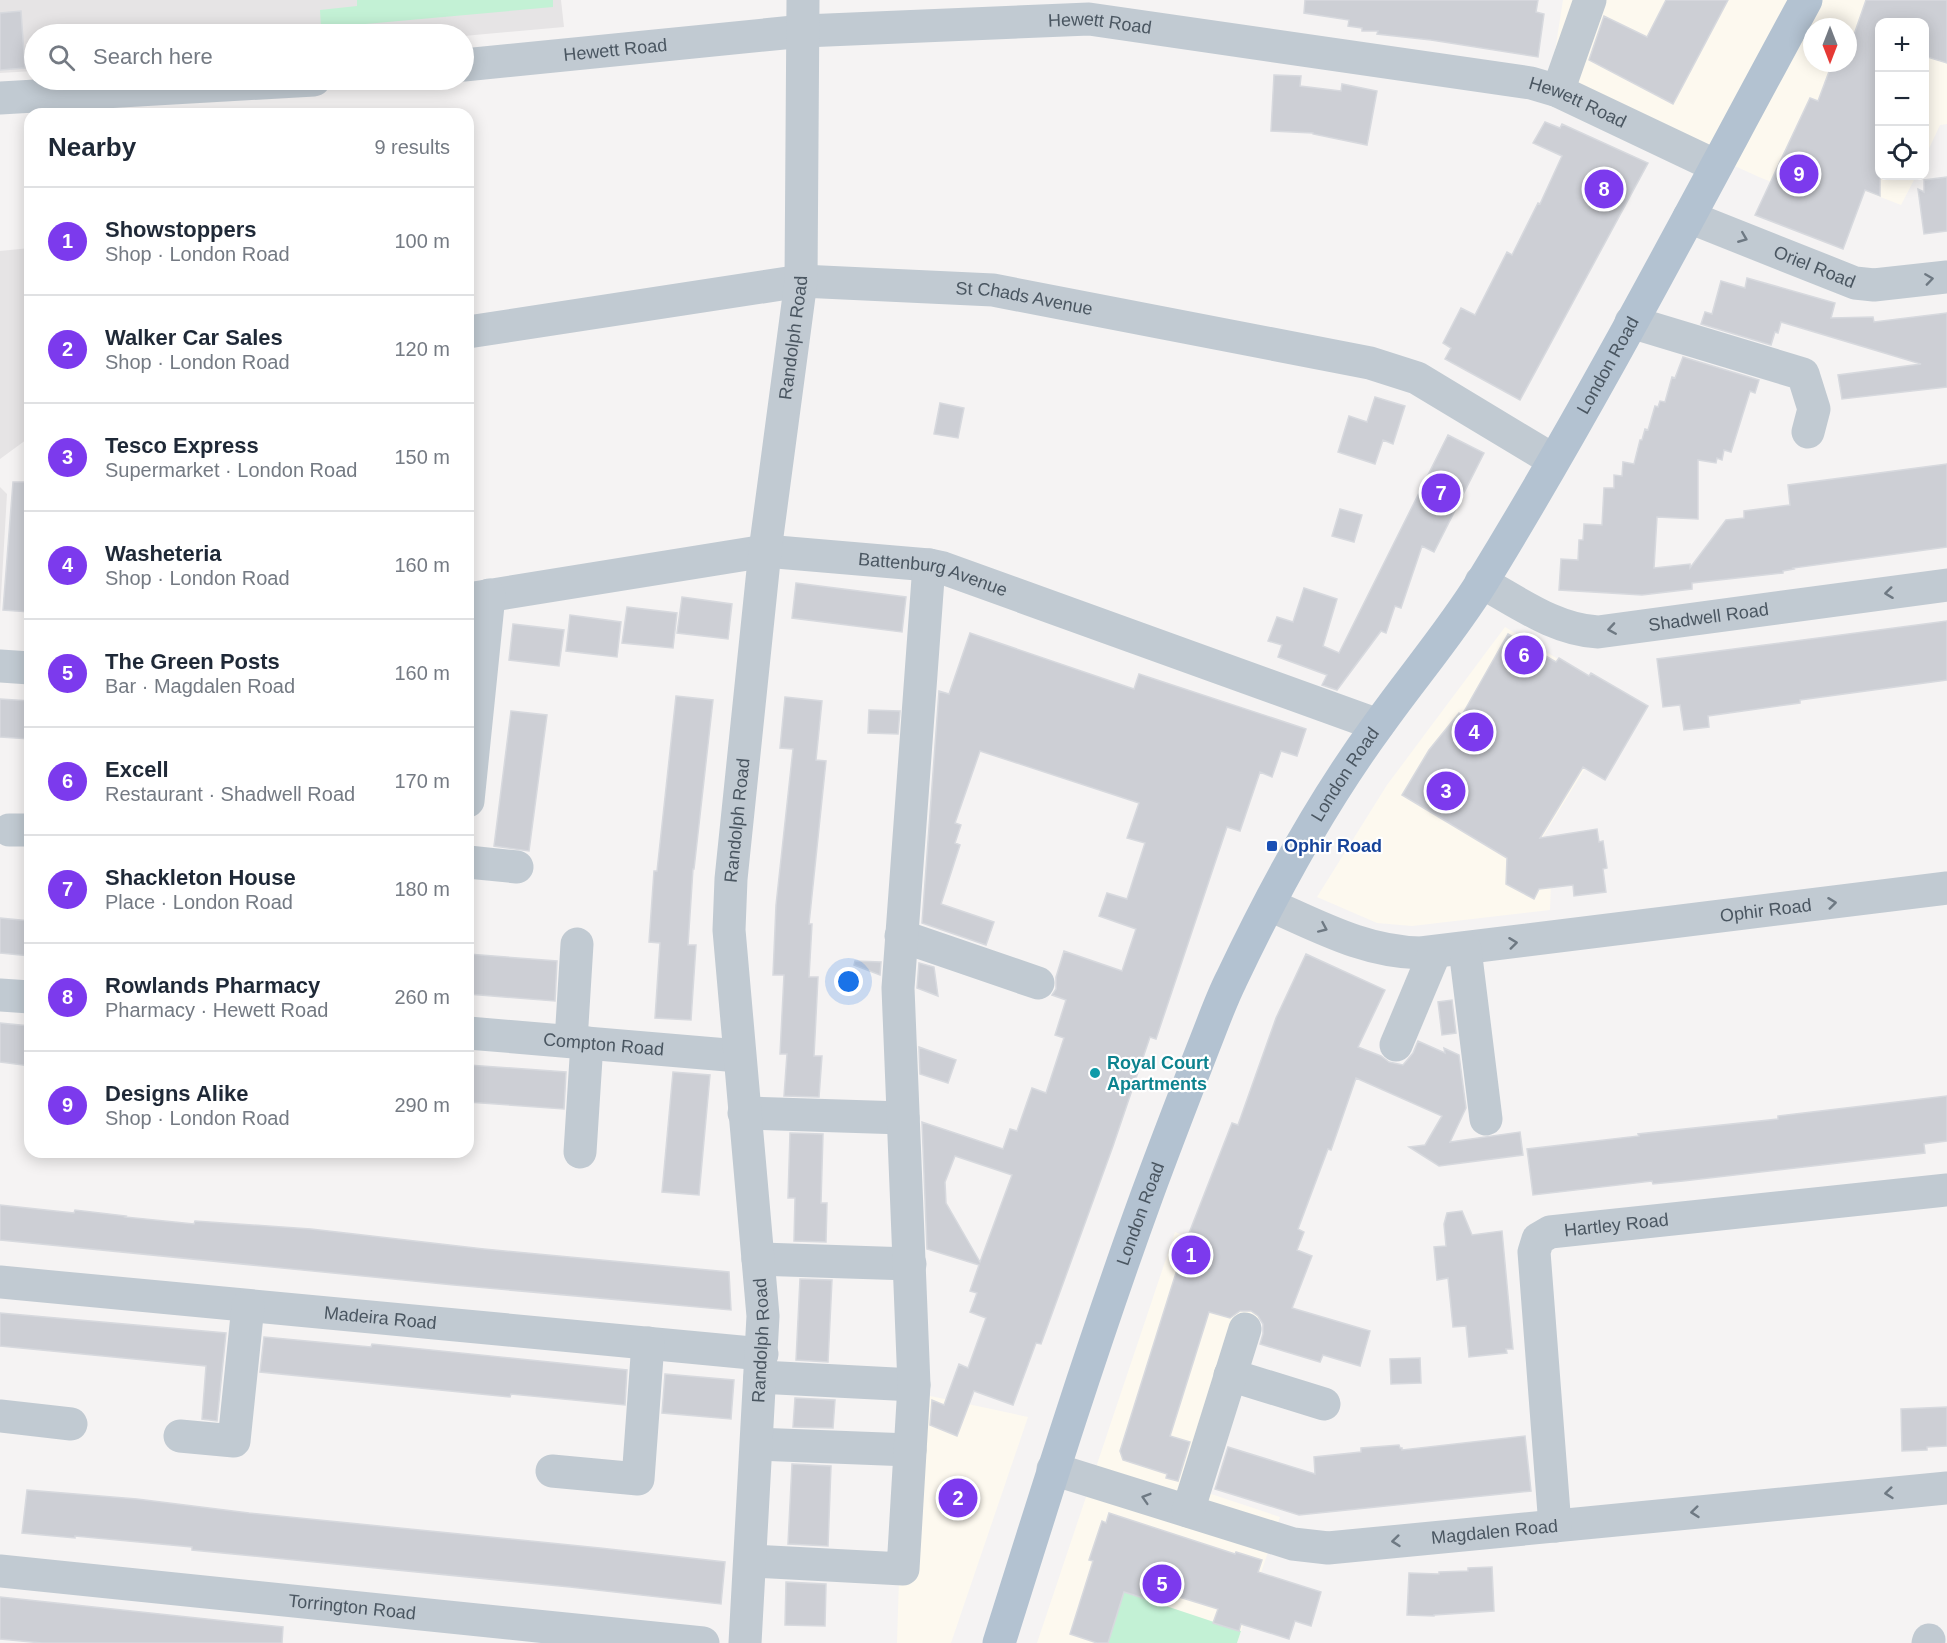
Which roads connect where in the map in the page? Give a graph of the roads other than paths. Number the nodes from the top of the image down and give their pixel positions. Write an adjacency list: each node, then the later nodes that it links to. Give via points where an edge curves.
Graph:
1 (1590, 0): 6 (street)
2 (1806, 0): 8 (main road, London Road)
3 (804, 15): 4 (street, Hewett Road); 6 (street, Hewett Road, via 1089,19 1531,83); 11 (street, Randolph Road)
4 (474, 64)
5 (140, 90): 7 (street)
6 (1558, 91): 8 (street, Hewett Road)
7 (0, 98)
8 (1716, 166): 9 (main road, London Road)
9 (1689, 217): 10 (street, Oriel Road, one-way to 10, via 1855,283 1874,285); 12 (main road, London Road)
10 (1947, 277)
11 (801, 281): 13 (street, St Chads Avenue); 15 (street, St Chads Avenue, via 993,290 1370,363 1418,378); 16 (street, Randolph Road)
12 (1631, 322): 14 (street, via 1803,374 1814,409); 15 (main road, London Road)
13 (474, 331)
14 (1808, 432)
15 (1553, 460): 18 (main road, London Road)
16 (765, 551): 17 (street, Battenburg Avenue); 20 (street, Battenburg Avenue); 38 (street, Randolph Road, via 731,879 729,920)
17 (929, 565): 24 (street, Battenburg Avenue); 29 (street)
18 (1481, 582): 19 (street, Shadwell Road, one-way to 18, via 1598,632 1555,623); 24 (main road, London Road)
19 (1947, 585)
20 (478, 597): 23 (street)
21 (0, 666): 22 (street)
22 (24, 668)
23 (474, 679)
24 (1378, 725): 28 (main road, London Road, via 1321,811)
25 (474, 863): 26 (street)
26 (517, 867)
27 (1947, 888): 31 (street, Ophir Road, one-way to 27)
28 (1270, 904): 31 (street, Ophir Road, one-way to 31, via 1376,948 1400,953); 59 (main road, London Road, via 1229,983 1174,1122)
29 (901, 936): 32 (street); 40 (street, via 898,988)
30 (577, 944): 36 (street)
31 (1450, 950): 37 (street); 41 (street)
32 (1038, 983)
33 (0, 994): 34 (street)
34 (24, 996)
35 (474, 1033): 36 (street, Compton Road)
36 (579, 1042): 38 (street, Compton Road); 42 (street)
37 (1396, 1045)
38 (739, 1056): 39 (street, Randolph Road)
39 (744, 1113): 40 (street); 44 (street, Randolph Road)
40 (903, 1118): 45 (street)
41 (1486, 1119)
42 (579, 1152)
43 (1947, 1190): 63 (street, Hartley Road, via 1550,1232 1538,1239 1534,1252)
44 (758, 1259): 45 (street); 50 (street, Randolph Road, via 763,1316)
45 (909, 1264): 52 (street)
46 (0, 1282): 47 (street, Madeira Road)
47 (248, 1306): 49 (street, Madeira Road); 56 (street, via 234,1441)
48 (1245, 1329): 51 (street)
49 (648, 1343): 50 (street, Madeira Road); 60 (street, via 638,1479)
50 (761, 1365): 52 (street, Madeira Road); 57 (street, Randolph Road)
51 (1230, 1375): 53 (street); 62 (street)
52 (914, 1385): 58 (street)
53 (1324, 1404)
54 (0, 1416): 55 (street)
55 (71, 1424)
56 (180, 1436)
57 (757, 1444): 58 (street); 64 (street, Randolph Road)
58 (910, 1450): 64 (street, via 903,1569)
59 (1053, 1469): 62 (street, Magdalen Road, one-way to 59); 68 (main road, London Road)
60 (552, 1471)
61 (1947, 1488): 63 (street, Magdalen Road, one-way to 63)
62 (1188, 1511): 63 (street, Magdalen Road, one-way to 62, via 1328,1548 1293,1544)
63 (1555, 1526)
64 (751, 1560): 67 (street, Randolph Road)
65 (0, 1570): 66 (street, Torrington Road)
66 (703, 1643)
67 (745, 1643)
68 (999, 1643)

